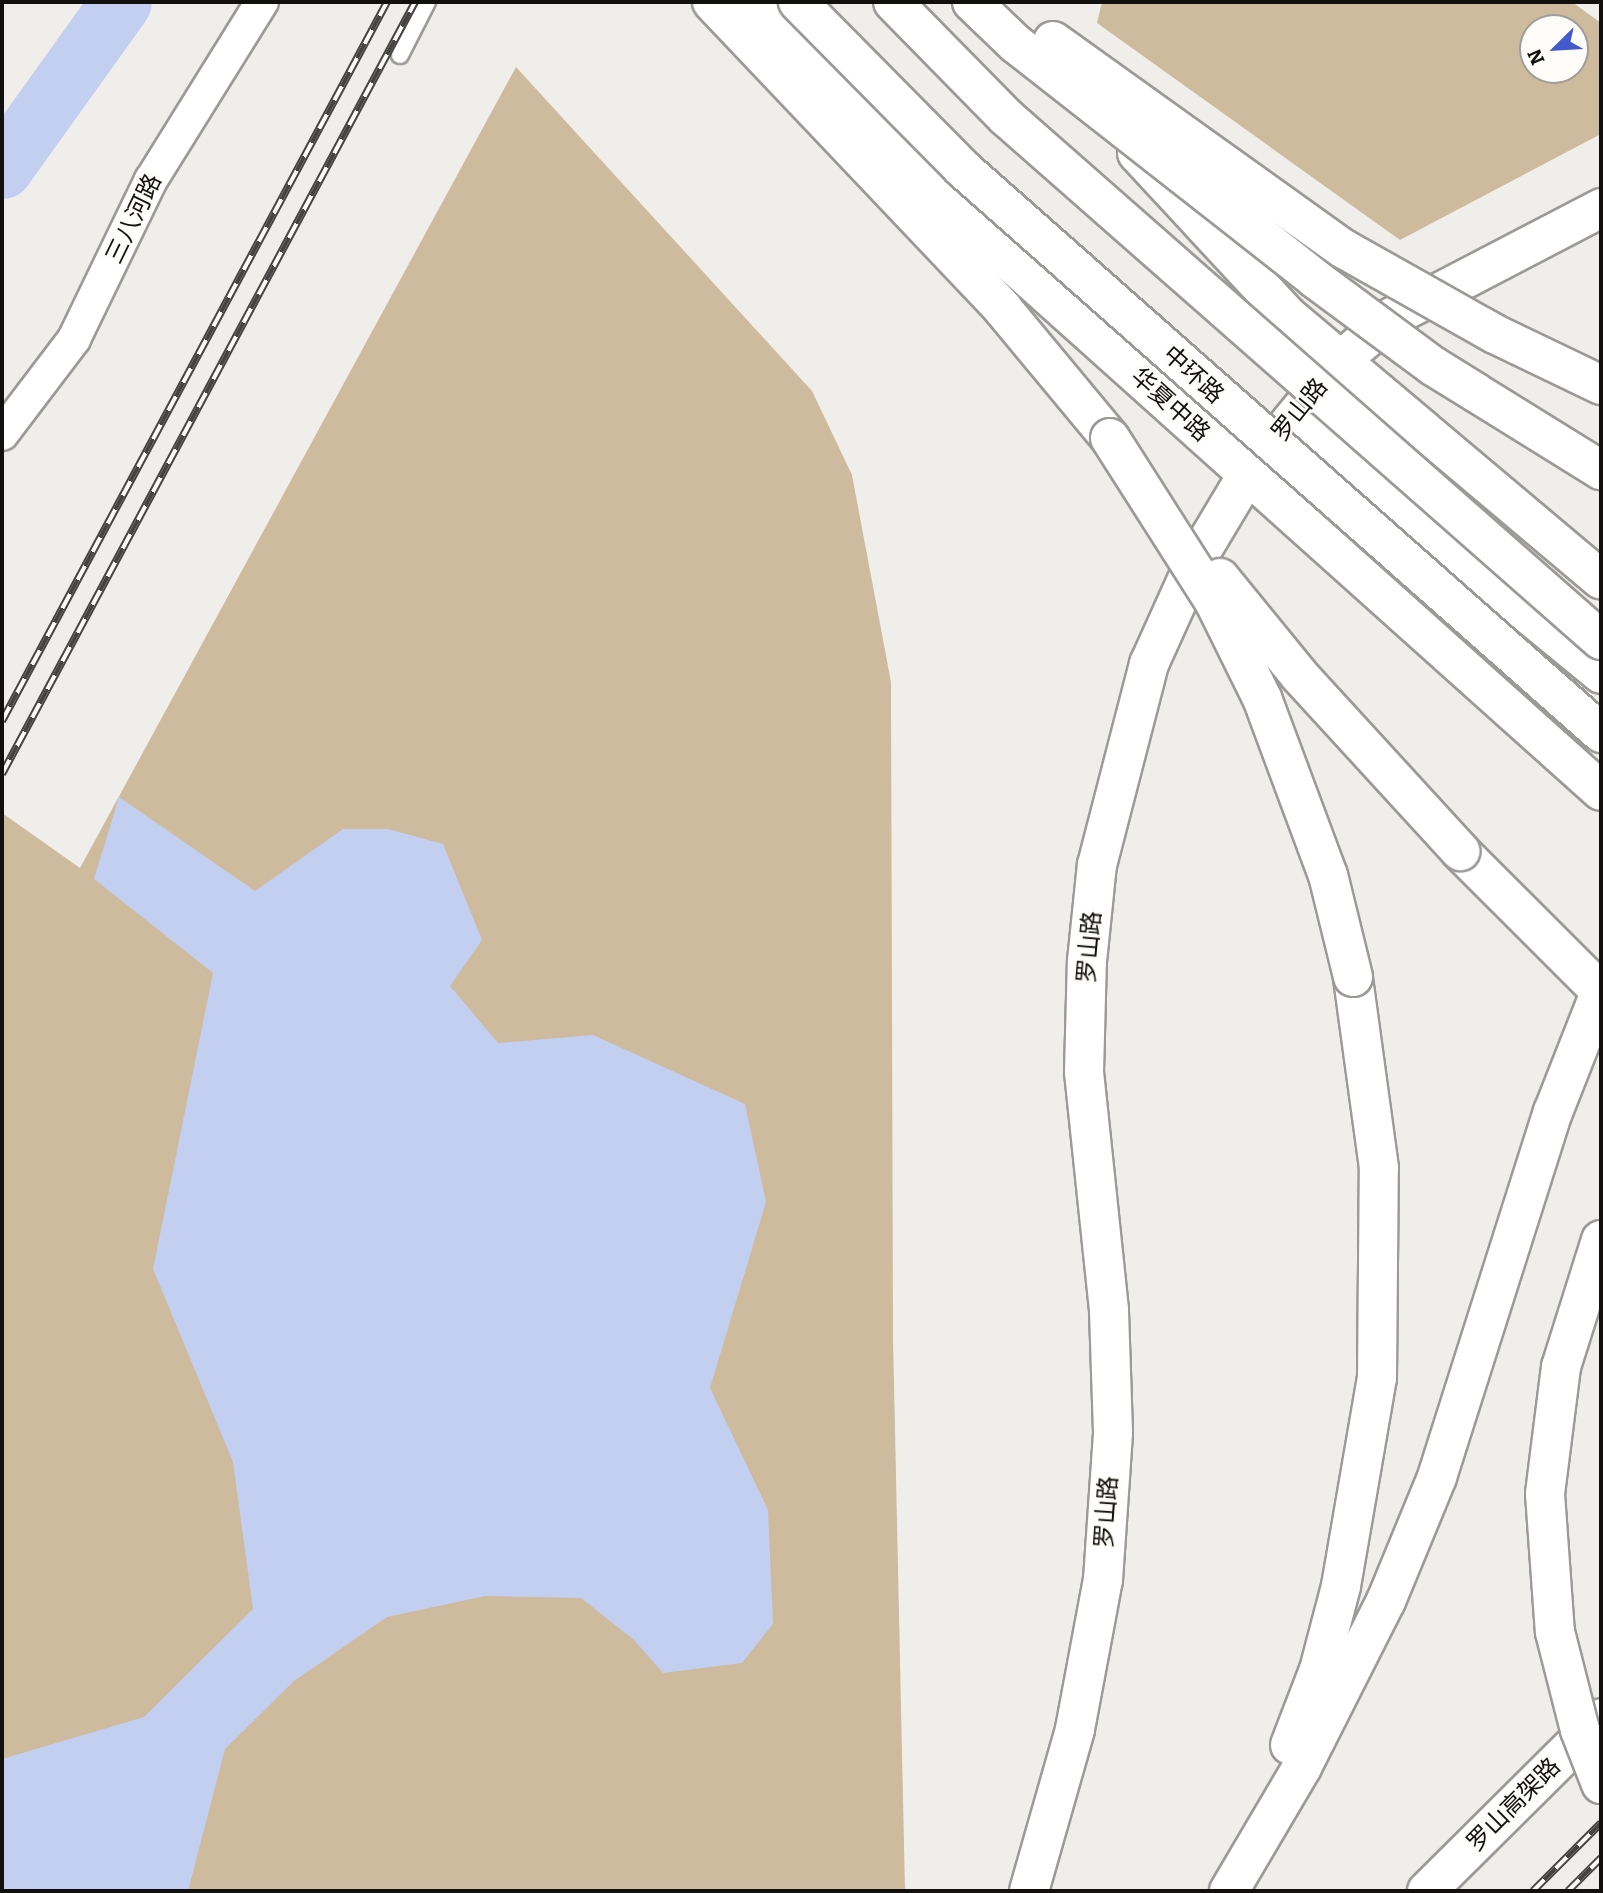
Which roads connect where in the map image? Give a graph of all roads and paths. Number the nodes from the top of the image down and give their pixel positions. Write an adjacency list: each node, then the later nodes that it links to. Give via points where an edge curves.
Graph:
1 (262, 2): 15 (street, 三八河路, via 151,180 74,339)
2 (427, 2): 10 (lane)
3 (712, 2): 16 (main road, via 1002,308)
4 (754, 2): 18 (main road, 华夏中路, via 956,214)
5 (798, 2): 22 (main road, 中环路, bridge, via 962,168)
6 (893, 2): 20 (main road, bridge, via 1006,117)
7 (972, 2): 17 (main road, bridge, via 1067,85 1325,286 1433,366)
8 (996, 2): 12 (main road, via 1288,316)
9 (1002, 2): 13 (main road, bridge, via 1129,98 1345,248 1495,334)
10 (400, 55)
11 (1601, 208): 12 (main road, 罗山路, via 1391,317)
12 (1341, 360): 14 (main road, 罗山路); 19 (main road)
13 (1601, 385)
14 (1292, 420): 18 (main road, 罗山路); 21 (main road)
15 (2, 434)
16 (1110, 439): 24 (main road, bridge, via 1359,743); 29 (main road, bridge, via 1215,603 1298,784 1353,977 1379,1168 1377,1378 1341,1586 1319,1670 1286,1757)
17 (1601, 470)
18 (1247, 475): 23 (main road, 华夏中路); 28 (main road, 罗山路, via 1195,562 1149,664 1097,865 1087,961 1084,1072 1109,1310 1109,1486 1103,1580 1075,1729)
19 (1601, 580)
20 (1601, 640)
21 (1601, 674)
22 (1601, 733)
23 (1601, 791)
24 (1601, 991): 30 (main road, via 1553,1112 1437,1477 1397,1576 1302,1767)
25 (1601, 1240): 27 (main road, bridge, via 1561,1367 1545,1494 1555,1632 1580,1730)
26 (1601, 1718): 31 (main road, 罗山高架路)
27 (1601, 1784)
28 (1029, 1891)
29 (1221, 1891)
30 (1228, 1891)
31 (1427, 1891)

